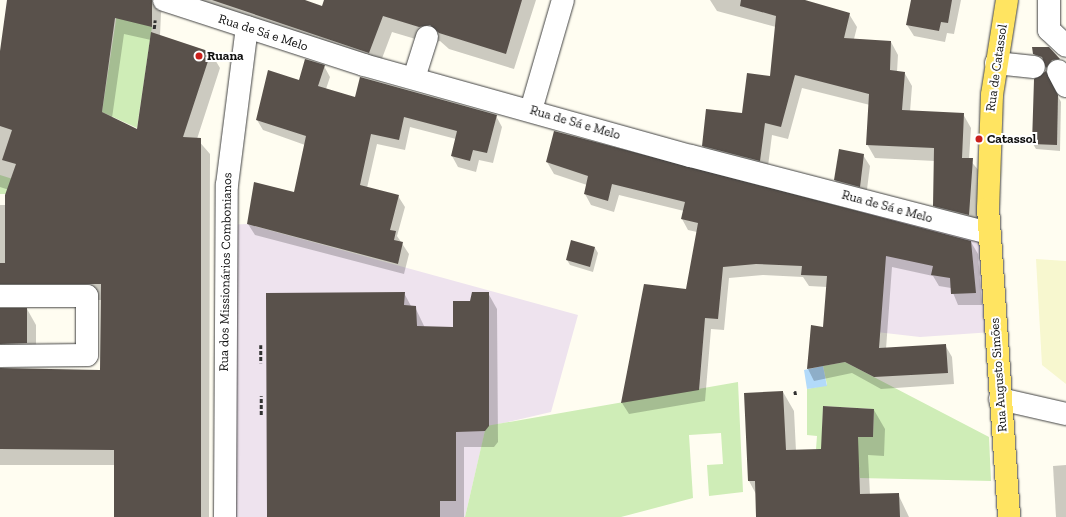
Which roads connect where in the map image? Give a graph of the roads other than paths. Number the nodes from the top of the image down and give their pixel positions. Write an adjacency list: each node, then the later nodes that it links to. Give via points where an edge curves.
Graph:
1 (164, 0): 5 (street, Rua de Sá e Melo)
2 (564, 0): 11 (street)
3 (1007, 0): 8 (main road, Rua de Catassol)
4 (1049, 0): 7 (street, via 1049,30)
5 (247, 27): 10 (street, Rua de Sá e Melo); 17 (street, Rua dos Missionários Combonianos, via 227,185)
6 (427, 37): 10 (street)
7 (1066, 46)
8 (996, 63): 9 (street); 12 (main road, Rua de Catassol, via 989,140)
9 (1034, 67)
10 (414, 78): 11 (street, Rua de Sá e Melo)
11 (531, 110): 12 (street, Rua de Sá e Melo, via 691,156)
12 (989, 233): 15 (main road, Rua Augusto Simões)
13 (0, 296): 14 (street, via 87,296 87,355)
14 (0, 356)
15 (1000, 399): 16 (street); 18 (main road, Rua Augusto Simões)
16 (1066, 414)
17 (225, 517)
18 (1009, 517)

